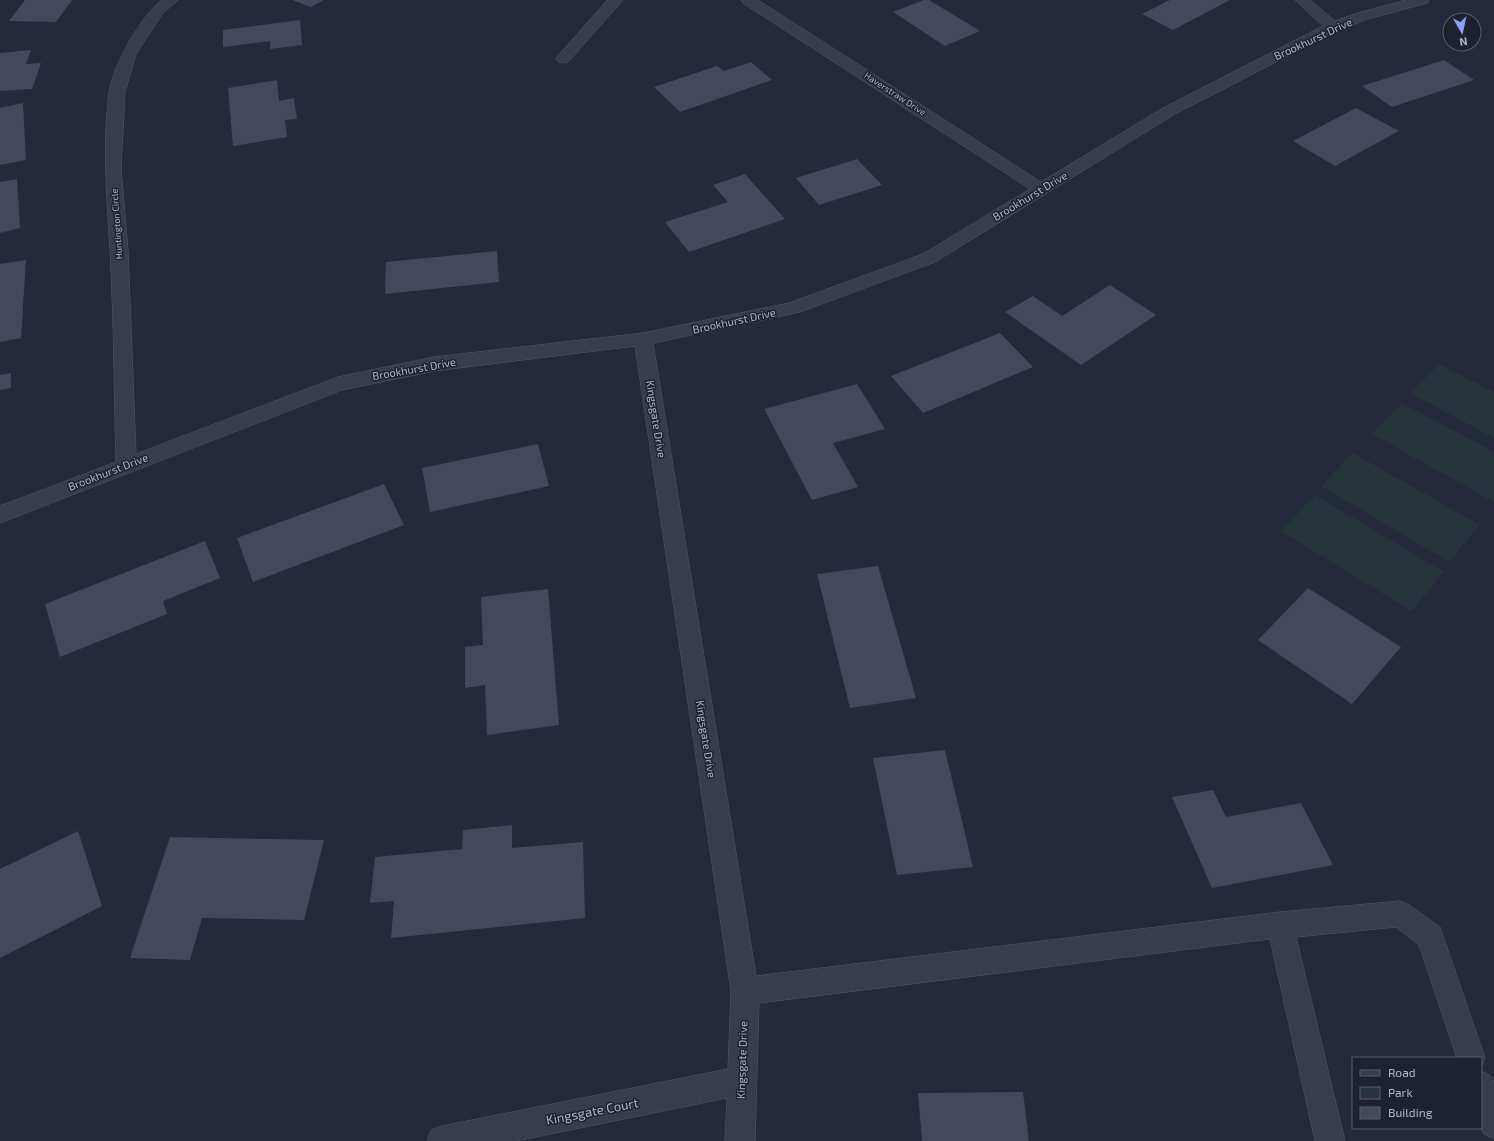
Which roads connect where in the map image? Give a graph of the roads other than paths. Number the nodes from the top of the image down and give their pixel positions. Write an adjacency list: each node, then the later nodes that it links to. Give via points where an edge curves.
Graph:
1 (171, 0): 10 (street, Huntington Circle, via 158,10 129,54 117,92 113,168 119,251)
2 (616, 0): 7 (street)
3 (748, 0): 8 (street, Haverstraw Drive)
4 (1302, 0): 6 (street)
5 (1422, 0): 6 (street, Brookhurst Drive)
6 (1333, 27): 8 (street, Brookhurst Drive, via 1170,111)
7 (563, 59)
8 (1041, 189): 9 (street, Brookhurst Drive, via 929,258 793,308)
9 (643, 340): 10 (street, Brookhurst Drive, via 434,364 338,384); 13 (street, Kingsgate Drive)
10 (126, 464): 11 (street, Brookhurst Drive)
11 (0, 514)
12 (1280, 926): 13 (street); 14 (street, via 1400,914 1430,936); 20 (street)
13 (745, 991): 15 (street, Kingsgate Drive)
14 (1471, 1057)
15 (741, 1081): 18 (street, Kingsgate Court); 19 (street, Kingsgate Drive)
16 (1482, 1089): 17 (street)
17 (1494, 1124)
18 (442, 1141)
19 (740, 1141)
20 (1330, 1141)

